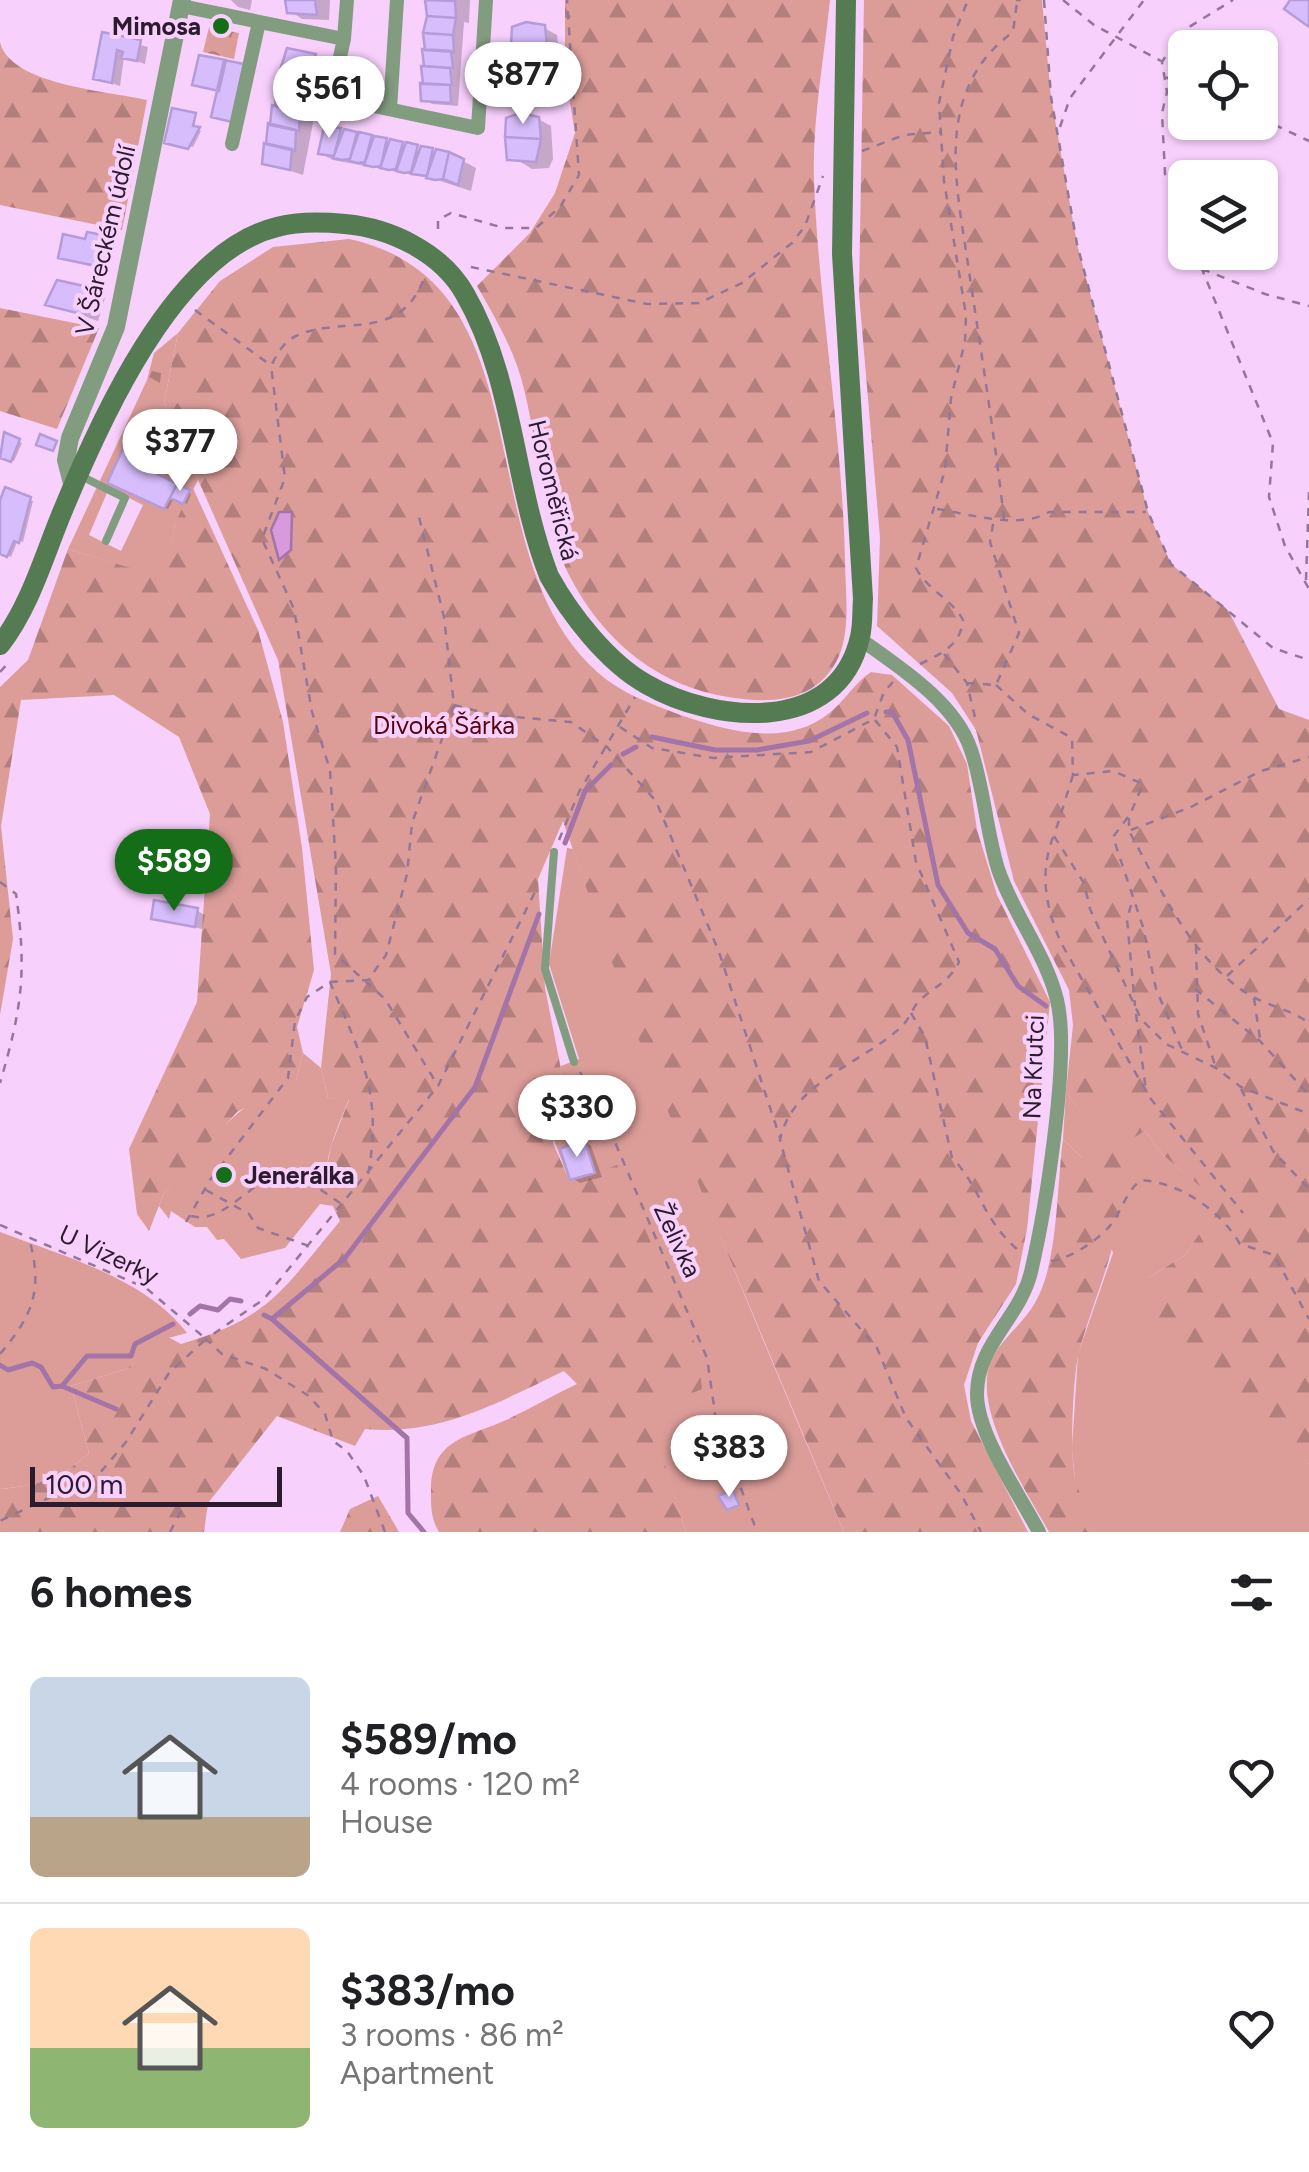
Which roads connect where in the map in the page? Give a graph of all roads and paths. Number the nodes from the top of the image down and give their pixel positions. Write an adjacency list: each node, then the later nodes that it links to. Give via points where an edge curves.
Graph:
1 (347, 0): 15 (street)
2 (397, 0): 19 (street)
3 (486, 0): 19 (street, via 478,128)
4 (567, 0): 27 (path, via 579,175 560,207 536,228 504,228 450,213)
5 (846, 0): 25 (main road, Horoměřická)
6 (968, 0): 22 (path, via 944,72)
7 (1044, 0): 21 (path)
8 (1064, 0): 14 (path)
9 (1144, 0): 14 (path)
10 (1234, 0): 16 (path, via 1181,32)
11 (1018, 1): 41 (path, via 1013,32 985,52 970,80 954,150)
12 (181, 3): 13 (street); 35 (street, V Šáreckém údolí, via 116,327 70,438 66,460)
13 (259, 22): 15 (street); 24 (street)
14 (1116, 34): 16 (path); 21 (path, via 1070,98)
15 (344, 40): 19 (street, via 331,97)
16 (1162, 62): 17 (path)
17 (1165, 76): 18 (path); 26 (path)
18 (1168, 78)
19 (390, 109)
20 (1278, 126): 23 (path)
21 (1060, 128): 38 (path, via 1092,310)
22 (942, 132): 25 (path, via 904,135); 37 (path, via 966,315)
23 (1309, 141)
24 (232, 144)
25 (840, 164): 30 (path, via 825,171 792,243 742,283 698,303 647,304 466,266); 45 (main road, Horoměřická)
26 (1168, 179)
27 (438, 228)
28 (1201, 270): 44 (path, via 1274,443 1269,496)
29 (1205, 270): 33 (path)
30 (452, 274): 32 (main road, Horoměřická, via 401,239 359,225 319,222 274,227 228,253); 50 (main road, Horoměřická, via 490,341 549,576 618,664)
31 (423, 282): 34 (path, via 414,304 401,312 364,326 298,334)
32 (178, 297): 34 (path); 35 (main road, Horoměřická, via 118,390)
33 (1309, 306)
34 (271, 366): 70 (path, via 284,478 263,528 263,550 291,599 330,770 334,954)
35 (76, 481): 42 (lane, via 125,498); 46 (main road, Horoměřická)
36 (1309, 492): 43 (path)
37 (934, 509): 40 (path); 47 (path, via 916,568 964,620)
38 (1148, 512): 41 (path, via 1049,512); 48 (path, via 1171,564 1273,648)
39 (418, 518): 53 (path, via 444,617)
40 (994, 518): 41 (path); 52 (path, via 990,542 1019,633)
41 (1004, 520)
42 (106, 541)
43 (1308, 562): 44 (path)
44 (1308, 586)
45 (860, 639): 49 (street, Na Krutci); 50 (main road, Horoměřická, via 846,669 794,710 721,710)
46 (0, 646)
47 (944, 653): 49 (path); 51 (path)
48 (1309, 660)
49 (902, 671): 54 (path); 56 (street, Na Krutci)
50 (643, 683): 55 (path)
51 (967, 683): 52 (path); 56 (path, via 976,722)
52 (996, 684): 59 (path, via 1028,714 1072,738)
53 (454, 705): 57 (path, via 571,722); 70 (path, via 412,824 386,955)
54 (874, 719): 55 (path, via 811,752 714,758 652,748); 75 (path, via 897,746 916,862 959,962 951,979)
55 (619, 726): 57 (path)
56 (965, 735): 99 (street, Na Krutci, via 1001,878 1060,1015 1054,1128)
57 (607, 747): 63 (path); 87 (path, via 656,801 718,952)
58 (1309, 757): 61 (path, via 1261,771 1191,808)
59 (1073, 775): 60 (path, via 1113,771 1143,784); 62 (path)
60 (1128, 817): 61 (path); 67 (path, via 1113,837)
61 (1129, 830): 68 (path)
62 (1054, 836): 74 (path, via 1084,883); 84 (path, via 1044,862 1050,917)
63 (554, 852): 79 (lane, via 544,969)
64 (2, 882): 81 (path, via 16,894 25,958 20,1010)
65 (538, 886): 82 (path)
66 (1309, 899): 69 (path)
67 (1132, 902): 74 (path, via 1127,918); 78 (path, via 1156,990)
68 (1196, 944): 69 (path); 72 (path)
69 (1226, 977): 73 (path)
70 (368, 980): 71 (path); 82 (path)
71 (330, 982): 88 (path, via 372,1086 375,1136); 89 (path, via 306,997 295,1021 288,1078)
72 (1196, 988): 77 (path); 80 (path)
73 (1254, 997): 76 (path, via 1289,1008); 77 (path)
74 (1135, 1010): 78 (path, via 1166,1044); 84 (path)
75 (911, 1013): 87 (path, via 813,1089 784,1123); 99 (path, via 925,1037 952,1158 988,1220)
76 (1309, 1023)
77 (1260, 1041): 85 (path)
78 (1184, 1053): 80 (path)
79 (574, 1062): 109 (path, Želivka, via 603,1114 701,1344 716,1420)
80 (1216, 1068): 83 (path)
81 (0, 1083)
82 (438, 1086): 88 (path)
83 (1241, 1087): 86 (path); 90 (path, via 1273,1152)
84 (1147, 1092): 93 (path)
85 (1309, 1095)
86 (1309, 1114)
87 (780, 1140): 110 (path, via 818,1281 877,1348 906,1418)
88 (368, 1176): 92 (path)
89 (205, 1189): 91 (path); 94 (path)
90 (1309, 1189)
91 (229, 1204): 92 (path, via 282,1175); 94 (path, via 211,1215); 98 (path, via 249,1214 258,1228)
92 (344, 1205): 103 (path, via 264,1300)
93 (1243, 1214)
94 (190, 1216): 95 (path)
95 (186, 1222)
96 (0, 1225): 97 (path, U Vizerky)
97 (28, 1236): 103 (path, U Vizerky, via 146,1288); 104 (path, via 38,1286 27,1317)
98 (309, 1246)
99 (1033, 1262): 100 (path, via 1057,1261 1080,1249 1110,1227 1131,1188 1141,1180 1159,1181 1218,1216 1240,1244 1274,1255); 111 (street, Na Krutci, via 1022,1297 986,1351 977,1394 986,1432)
100 (1298, 1299): 101 (path); 102 (path)
101 (1309, 1303)
102 (1309, 1319)
103 (206, 1339): 106 (path, via 169,1373 99,1474); 108 (path, U Vizerky, via 222,1354 266,1369 309,1396 325,1414 333,1440 364,1476)
104 (0, 1354)
105 (181, 1511): 107 (path)
106 (0, 1521)
107 (170, 1532)
108 (385, 1532)
109 (757, 1532)
110 (980, 1532)
111 (1039, 1532)

